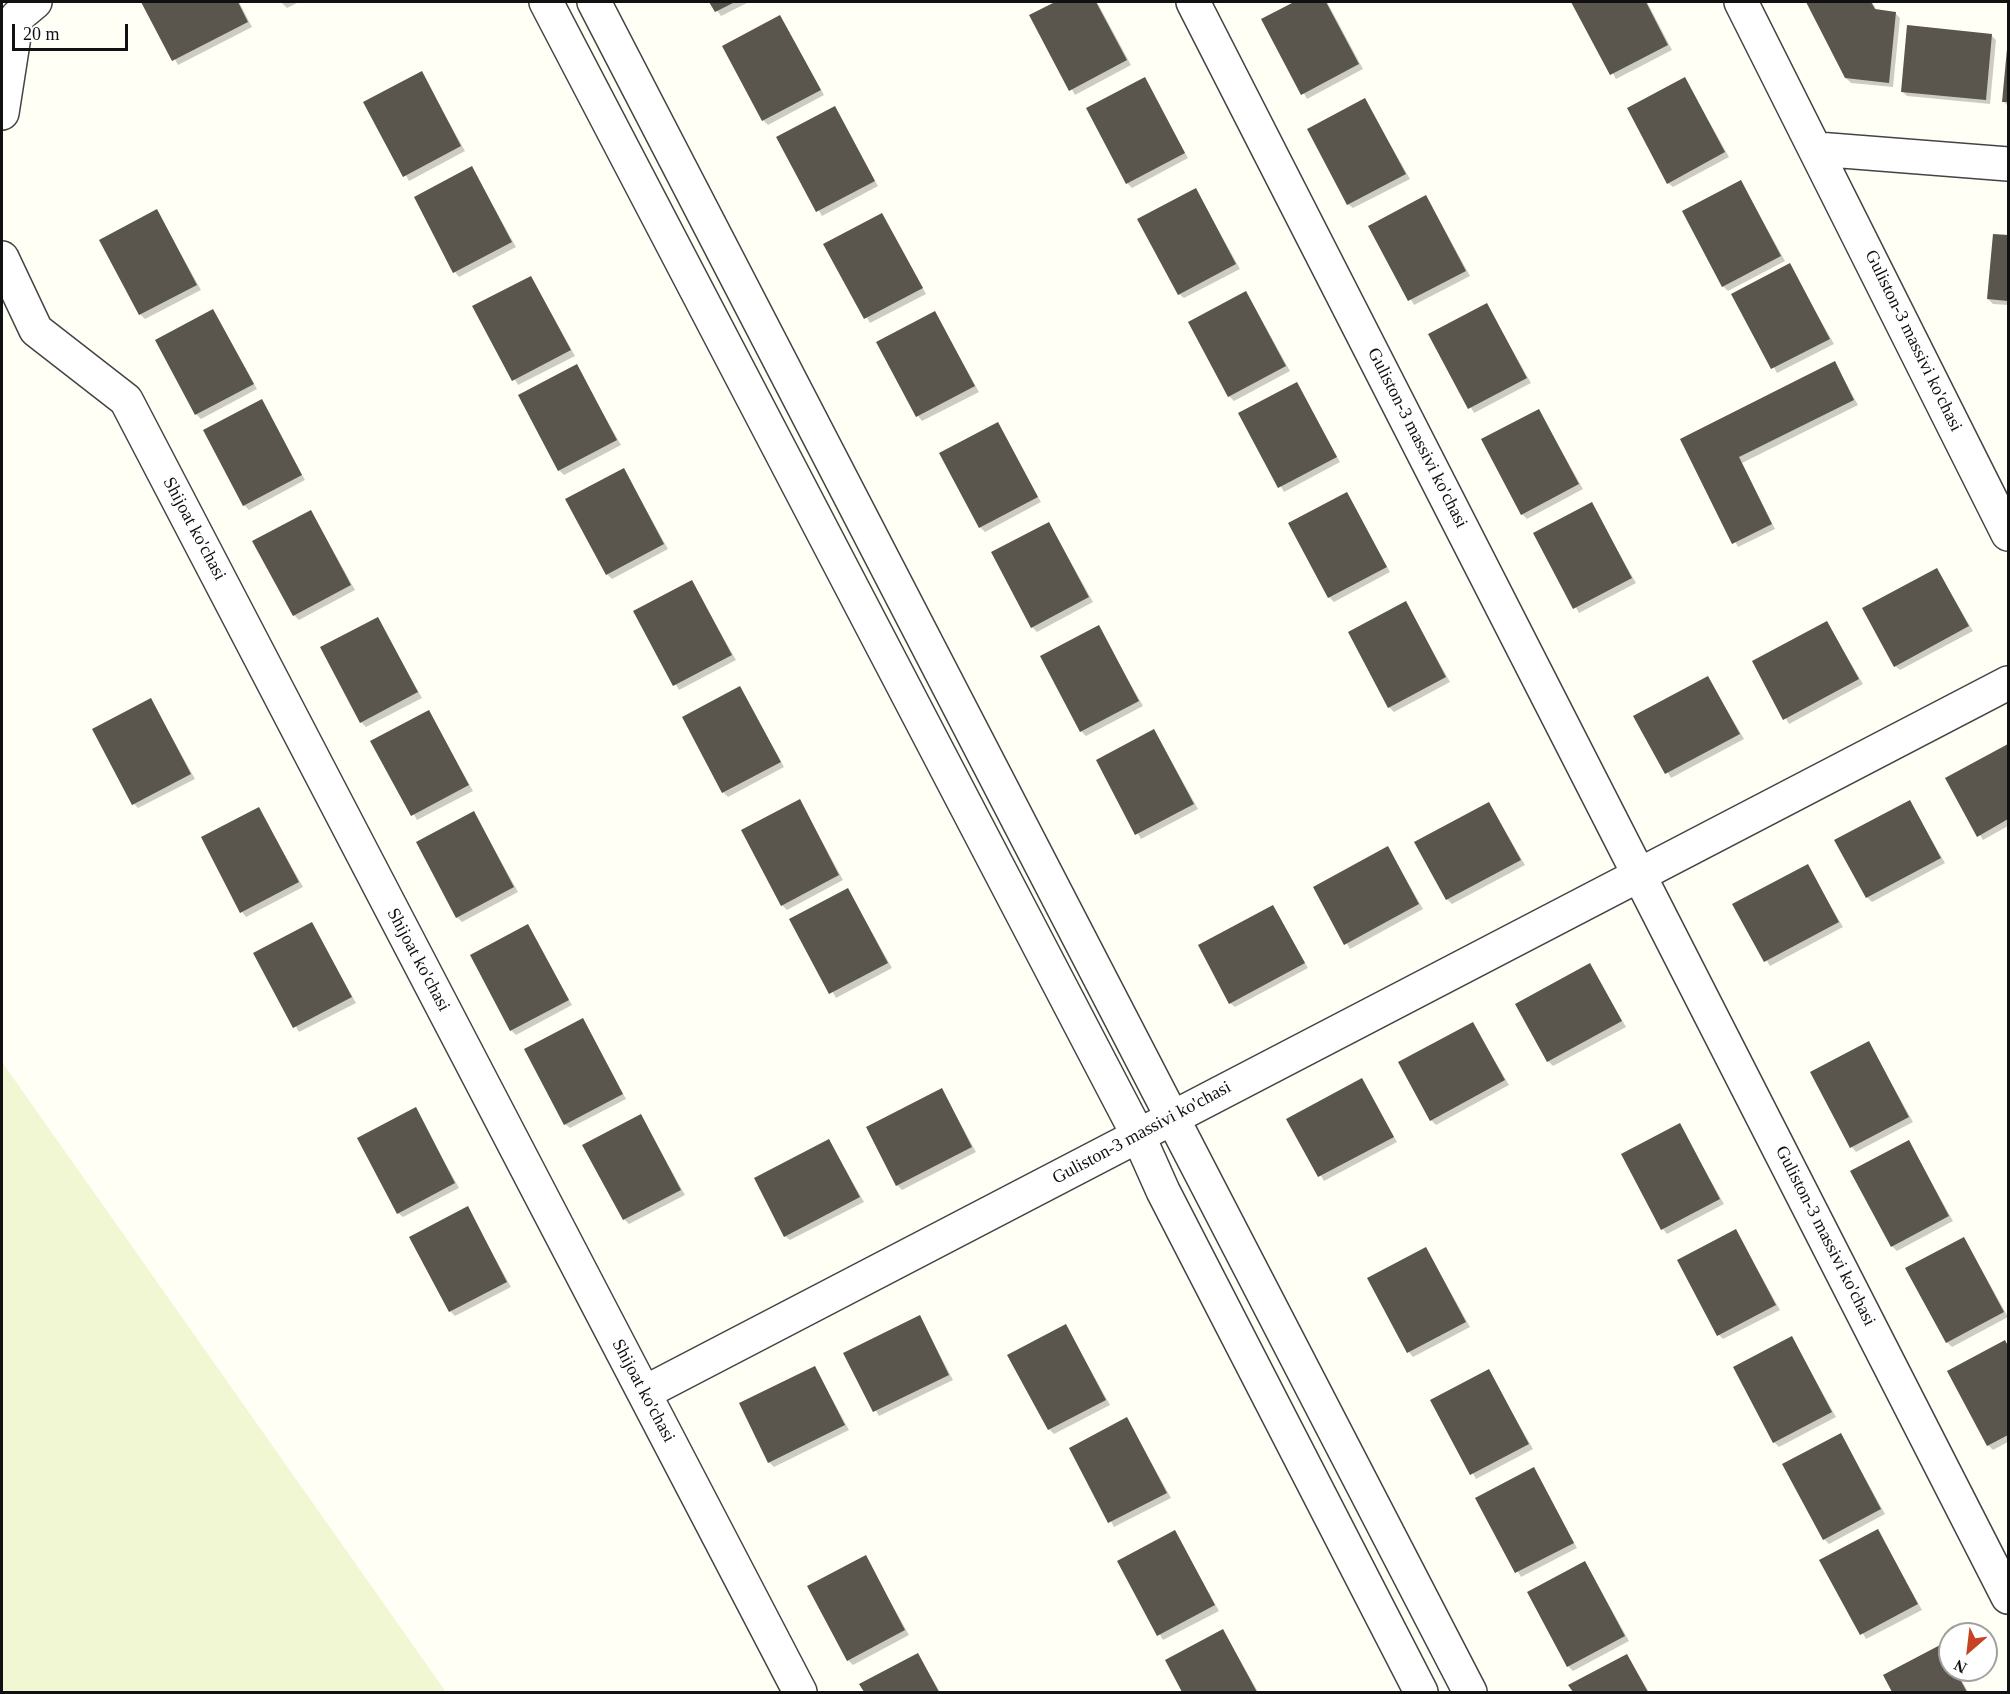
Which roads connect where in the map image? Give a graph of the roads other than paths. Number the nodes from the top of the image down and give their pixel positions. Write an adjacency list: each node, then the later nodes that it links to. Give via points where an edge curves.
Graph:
1 (546, 2): 14 (street)
2 (594, 2): 13 (street)
3 (1193, 2): 12 (street, Guliston-3 massivi ko'chasi)
4 (1741, 2): 7 (street, Guliston-3 massivi ko'chasi)
5 (26, 9): 6 (street)
6 (2, 113)
7 (1816, 149): 8 (street); 10 (street, Guliston-3 massivi ko'chasi)
8 (2008, 164)
9 (2, 258): 15 (street, Shijoat ko'chasi, via 36,330 126,400)
10 (2008, 534)
11 (2008, 683): 12 (street, Guliston-3 massivi ko'chasi)
12 (1641, 874): 13 (street, Guliston-3 massivi ko'chasi); 16 (street, Guliston-3 massivi ko'chasi)
13 (1172, 1117): 14 (street, Guliston-3 massivi ko'chasi); 19 (street)
14 (1138, 1135): 15 (street, Guliston-3 massivi ko'chasi); 18 (street)
15 (644, 1393): 17 (street, Shijoat ko'chasi)
16 (2008, 1597)
17 (800, 1692)
18 (1421, 1692)
19 (1470, 1692)

